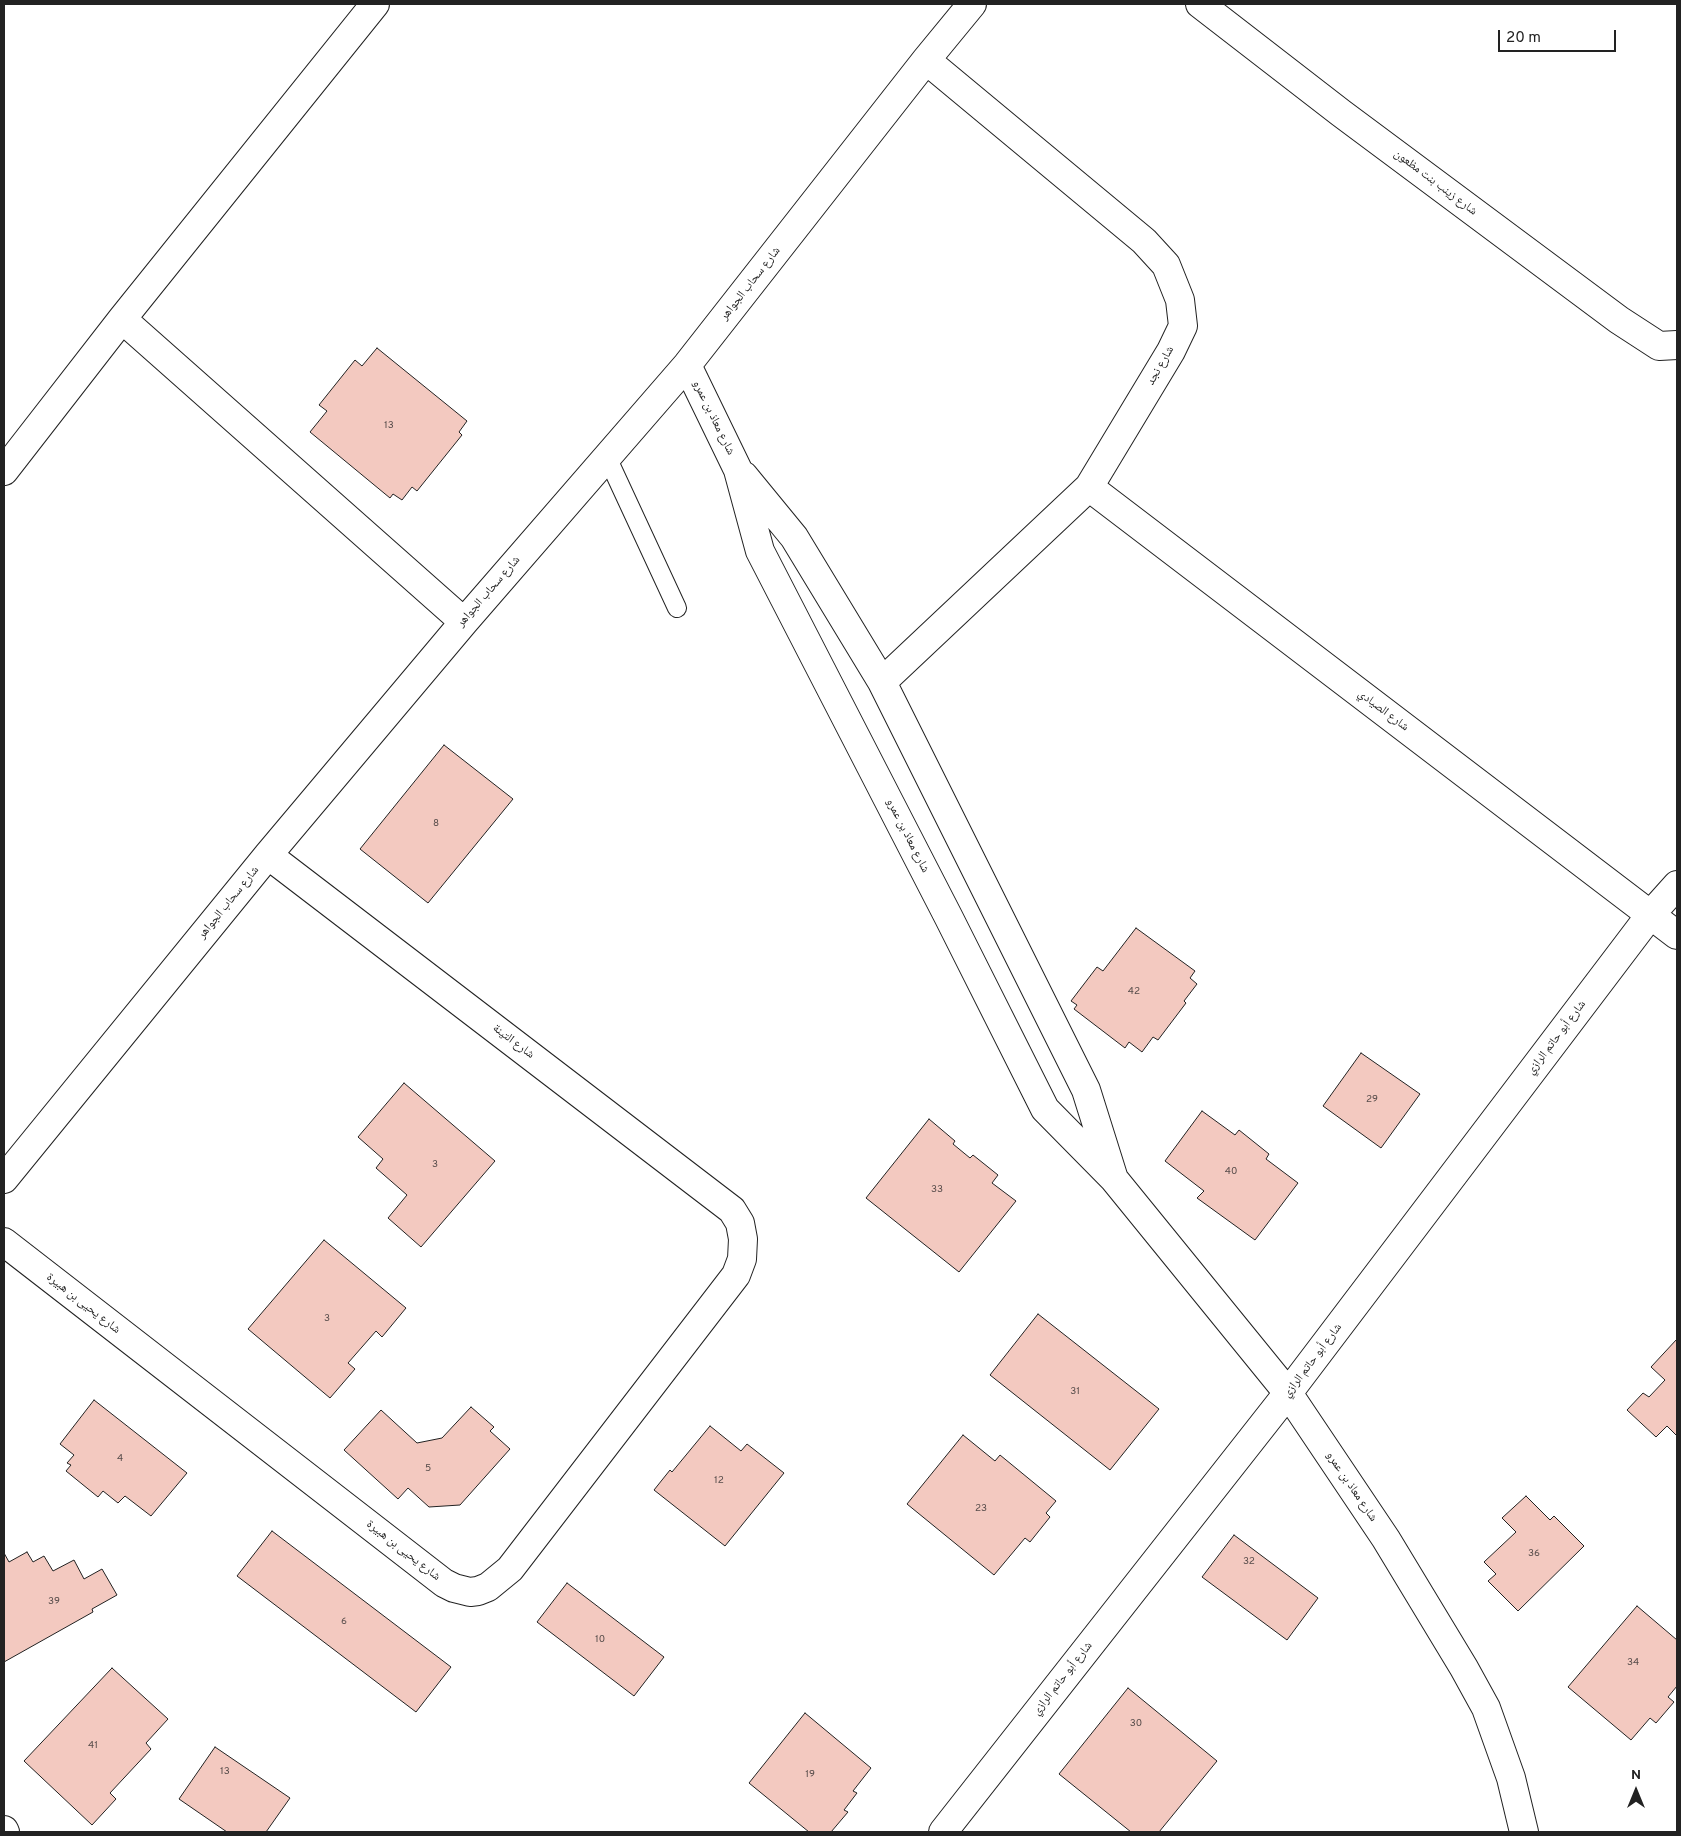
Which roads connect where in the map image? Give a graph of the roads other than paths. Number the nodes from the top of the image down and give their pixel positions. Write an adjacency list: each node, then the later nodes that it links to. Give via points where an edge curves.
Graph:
1 (375, 4): 5 (street)
2 (972, 4): 4 (street, شارع سحاب الجواهر)
3 (1200, 4): 6 (street, شارع زينب بنت مظعون, via 1620,320 1658,346)
4 (926, 60): 7 (street, شارع سحاب الجواهر); 11 (street, شارع نجد, via 1144,241 1166,265 1180,300 1183,326 1171,351)
5 (122, 319): 10 (street); 13 (street)
6 (1677, 345)
7 (687, 366): 8 (street, شارع سحاب الجواهر); 9 (street, شارع معاذ بن عمرو)
8 (607, 457): 12 (lane); 13 (street, شارع سحاب الجواهر)
9 (738, 470): 14 (street, شارع معاذ بن عمرو, via 794,537); 20 (street, شارع معاذ بن عمرو, via 760,551 1045,1109)
10 (4, 471)
11 (1089, 487): 14 (street, شارع نجد); 17 (street, شارع الصيادي)
12 (677, 608)
13 (464, 622): 15 (street, شارع سحاب الجواهر)
14 (882, 682): 20 (street, شارع معاذ بن عمرو, via 1086,1090)
15 (268, 855): 19 (street, شارع سحاب الجواهر); 21 (street, شارع التينة, via 732,1210 740,1223)
16 (1677, 885): 17 (street, شارع أبو حاتم الرازي)
17 (1651, 914): 18 (street, شارع الصيادي); 23 (street, شارع أبو حاتم الرازي)
18 (1677, 935)
19 (8, 1165)
20 (1114, 1180): 23 (street, شارع معاذ بن عمرو)
21 (743, 1239): 22 (street, شارع يحيى بن هبيرة, via 742,1259 736,1275 510,1569 488,1587 470,1592 444,1583)
22 (4, 1242)
23 (1288, 1394): 24 (street, شارع معاذ بن عمرو, via 1386,1539 1486,1708 1504,1755); 25 (street, شارع أبو حاتم الرازي)
24 (1518, 1827)
25 (943, 1832)

